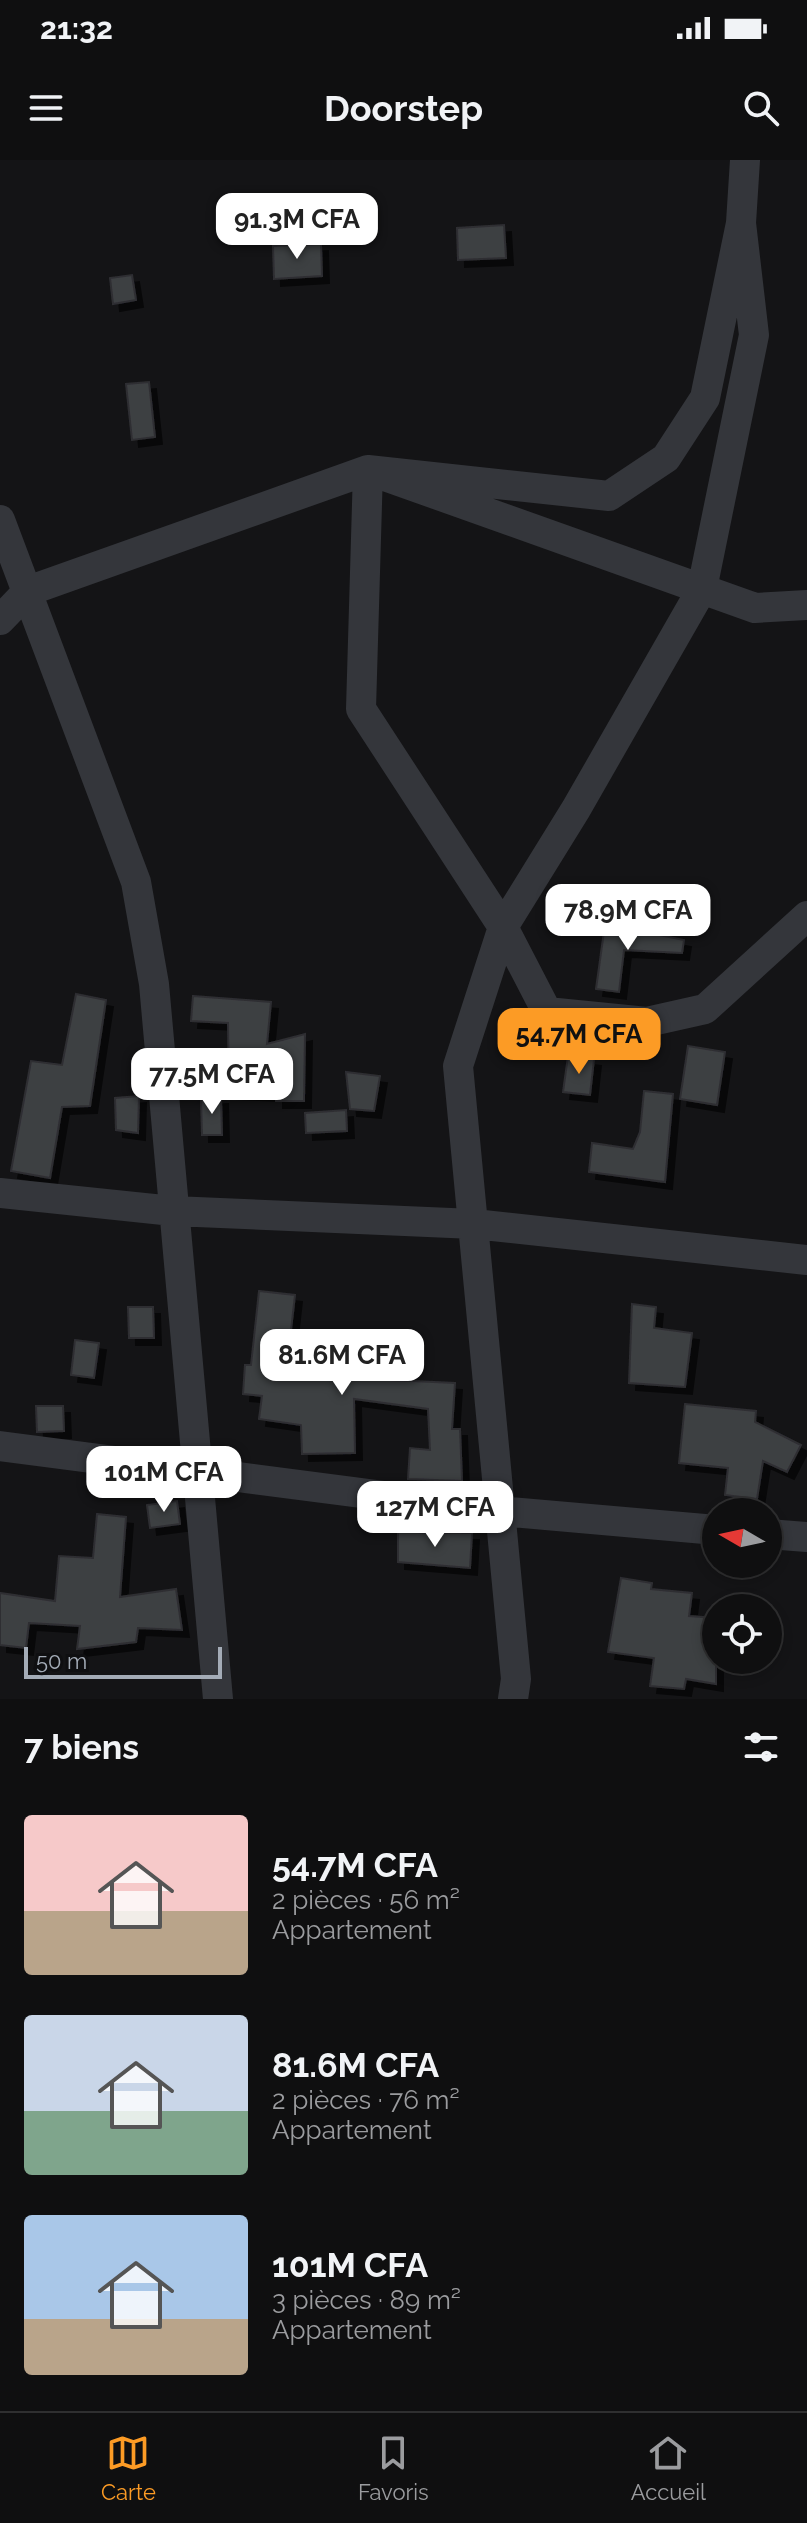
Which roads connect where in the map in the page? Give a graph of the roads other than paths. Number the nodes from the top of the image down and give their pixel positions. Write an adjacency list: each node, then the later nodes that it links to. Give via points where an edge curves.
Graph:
1 (745, 160): 2 (street)
2 (741, 223): 3 (street, via 705,398 666,458 609,496); 5 (street, via 754,335)
3 (368, 470): 5 (street); 6 (street); 10 (street, via 361,709)
4 (0, 520): 6 (street)
5 (702, 589): 7 (street, via 755,608); 10 (street)
6 (14, 591): 8 (street); 12 (street, via 136,882 154,984)
7 (801, 610)
8 (0, 620)
9 (807, 916): 10 (street, via 705,1009 647,1022 547,1012)
10 (503, 927): 13 (street, via 458,1066)
11 (0, 1193): 12 (street)
12 (173, 1211): 13 (street); 16 (street)
13 (474, 1224): 14 (street); 17 (street)
14 (807, 1260)
15 (0, 1446): 16 (street)
16 (197, 1469): 17 (street); 21 (street)
17 (500, 1511): 18 (street); 22 (street, via 516,1679)
18 (702, 1529)
19 (782, 1535): 20 (street)
20 (807, 1537)
21 (218, 1699)
22 (513, 1699)

